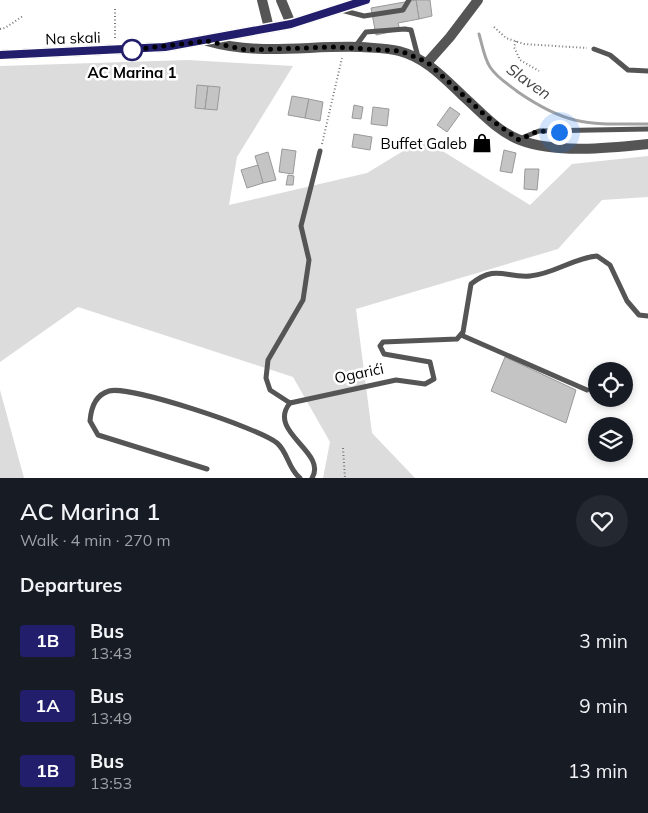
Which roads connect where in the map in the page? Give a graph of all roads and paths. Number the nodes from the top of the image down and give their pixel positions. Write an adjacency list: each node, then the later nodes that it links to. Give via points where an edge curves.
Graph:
1 (262, 0): 12 (street)
2 (281, 0): 9 (street)
3 (366, 0): 6 (main road)
4 (409, 0): 6 (lane, via 403,10 364,16)
5 (478, 0): 19 (street, via 450,37)
6 (339, 5): 9 (main road)
7 (115, 9): 13 (path)
8 (23, 16): 11 (path)
9 (291, 24): 12 (main road)
10 (494, 27): 15 (path, via 506,38)
11 (0, 28)
12 (269, 28): 14 (main road)
13 (115, 39)
14 (207, 41): 16 (street, via 246,50); 18 (main road, Na skali, via 139,49)
15 (516, 41): 17 (path); 20 (path, via 514,47 520,60)
16 (350, 47): 19 (street, via 391,49); 19 (lane, via 366,32 412,30); 25 (path)
17 (594, 49): 21 (lane, via 610,55 628,70)
18 (0, 55)
19 (422, 60): 23 (street)
20 (539, 71)
21 (648, 71)
22 (648, 129): 23 (lane, via 538,131)
23 (519, 140): 24 (street, via 574,148)
24 (648, 144)
25 (320, 151): 29 (lane, via 301,226 309,260 303,300 268,360 266,378 270,390)
26 (648, 316): 27 (lane, via 639,315 627,302 610,265 597,256 582,257 552,271 529,276 506,272 481,276 471,284)
27 (461, 335): 28 (lane); 29 (lane, Ogarići, via 456,339 383,342 380,346 384,354 430,362 434,379 425,384 396,380)
28 (587, 390)
29 (290, 403): 33 (lane, via 284,418 311,458 315,468)
30 (343, 448): 34 (path)
31 (207, 469): 32 (lane, via 98,435 90,421 95,401 106,392 123,390 216,416 277,443 293,472)
32 (300, 478)
33 (312, 478)
34 (345, 478)

